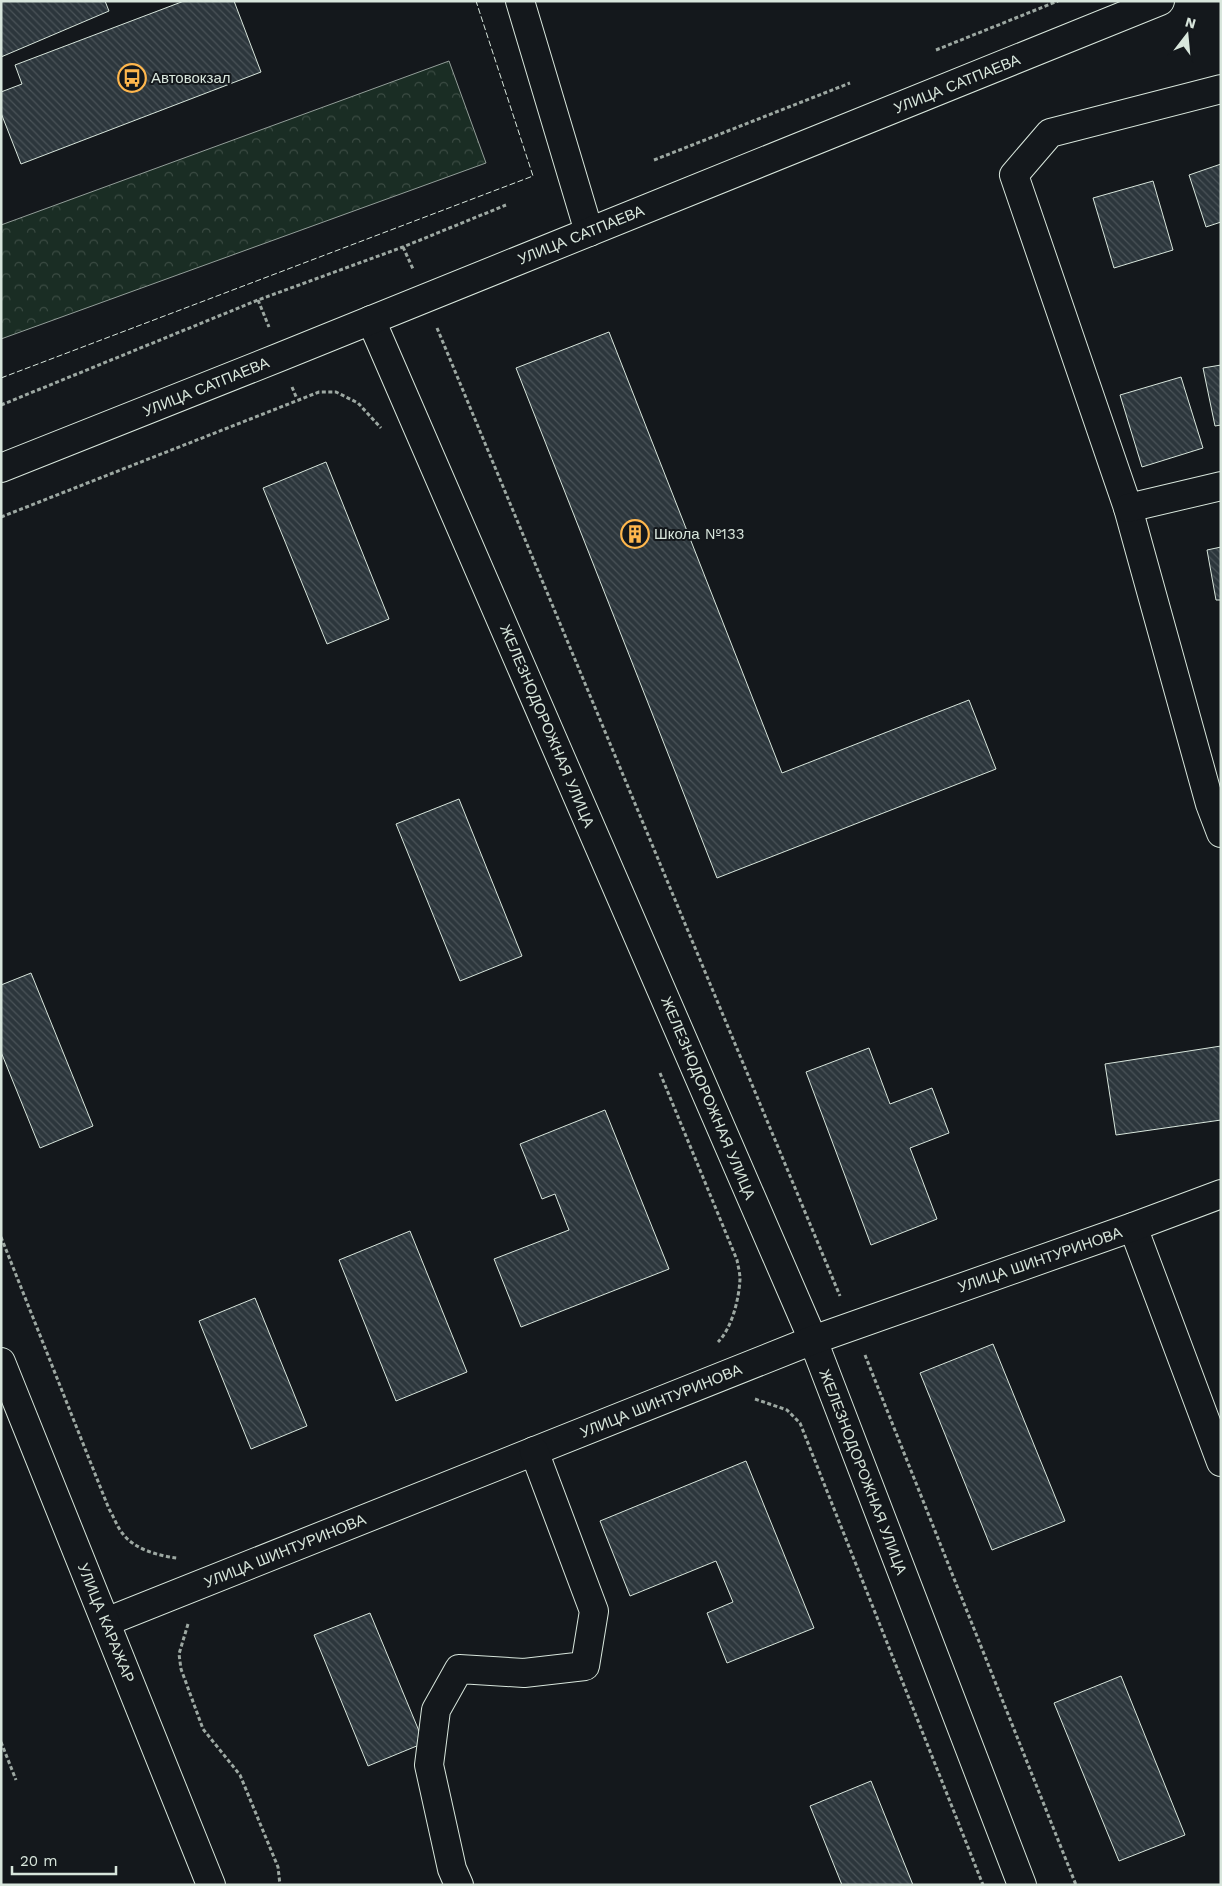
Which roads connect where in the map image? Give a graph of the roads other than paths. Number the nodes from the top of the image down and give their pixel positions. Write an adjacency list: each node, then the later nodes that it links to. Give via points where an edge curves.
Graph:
1 (520, 1): 4 (street)
2 (1160, 1): 4 (street, УЛИЦА САТПАЕВА)
3 (1221, 89): 8 (street, via 1050,133 1014,176)
4 (589, 232): 5 (street, УЛИЦА САТПАЕВА)
5 (372, 320): 6 (street, УЛИЦА САТПАЕВА); 12 (street, ЖЕЛЕЗНОДОРОЖНАЯ УЛИЦА)
6 (1, 468)
7 (1221, 486): 8 (street)
8 (1128, 508): 9 (street, via 1210,804)
9 (1221, 833)
10 (1221, 1194): 11 (street, УЛИЦА ШИНТУРИНОВА)
11 (1133, 1227): 12 (street, УЛИЦА ШИНТУРИНОВА); 15 (street)
12 (812, 1340): 14 (street, УЛИЦА ШИНТУРИНОВА); 19 (street, ЖЕЛЕЗНОДОРОЖНАЯ УЛИЦА)
13 (1, 1362): 16 (street, УЛИЦА КАРАЖАР)
14 (534, 1452): 16 (street, УЛИЦА ШИНТУРИНОВА); 18 (street, via 594,1610 585,1666 524,1673 459,1669 436,1710 429,1765 452,1869)
15 (1221, 1462)
16 (106, 1622): 17 (street, УЛИЦА КАРАЖАР)
17 (211, 1885)
18 (459, 1885)
19 (1022, 1885)

